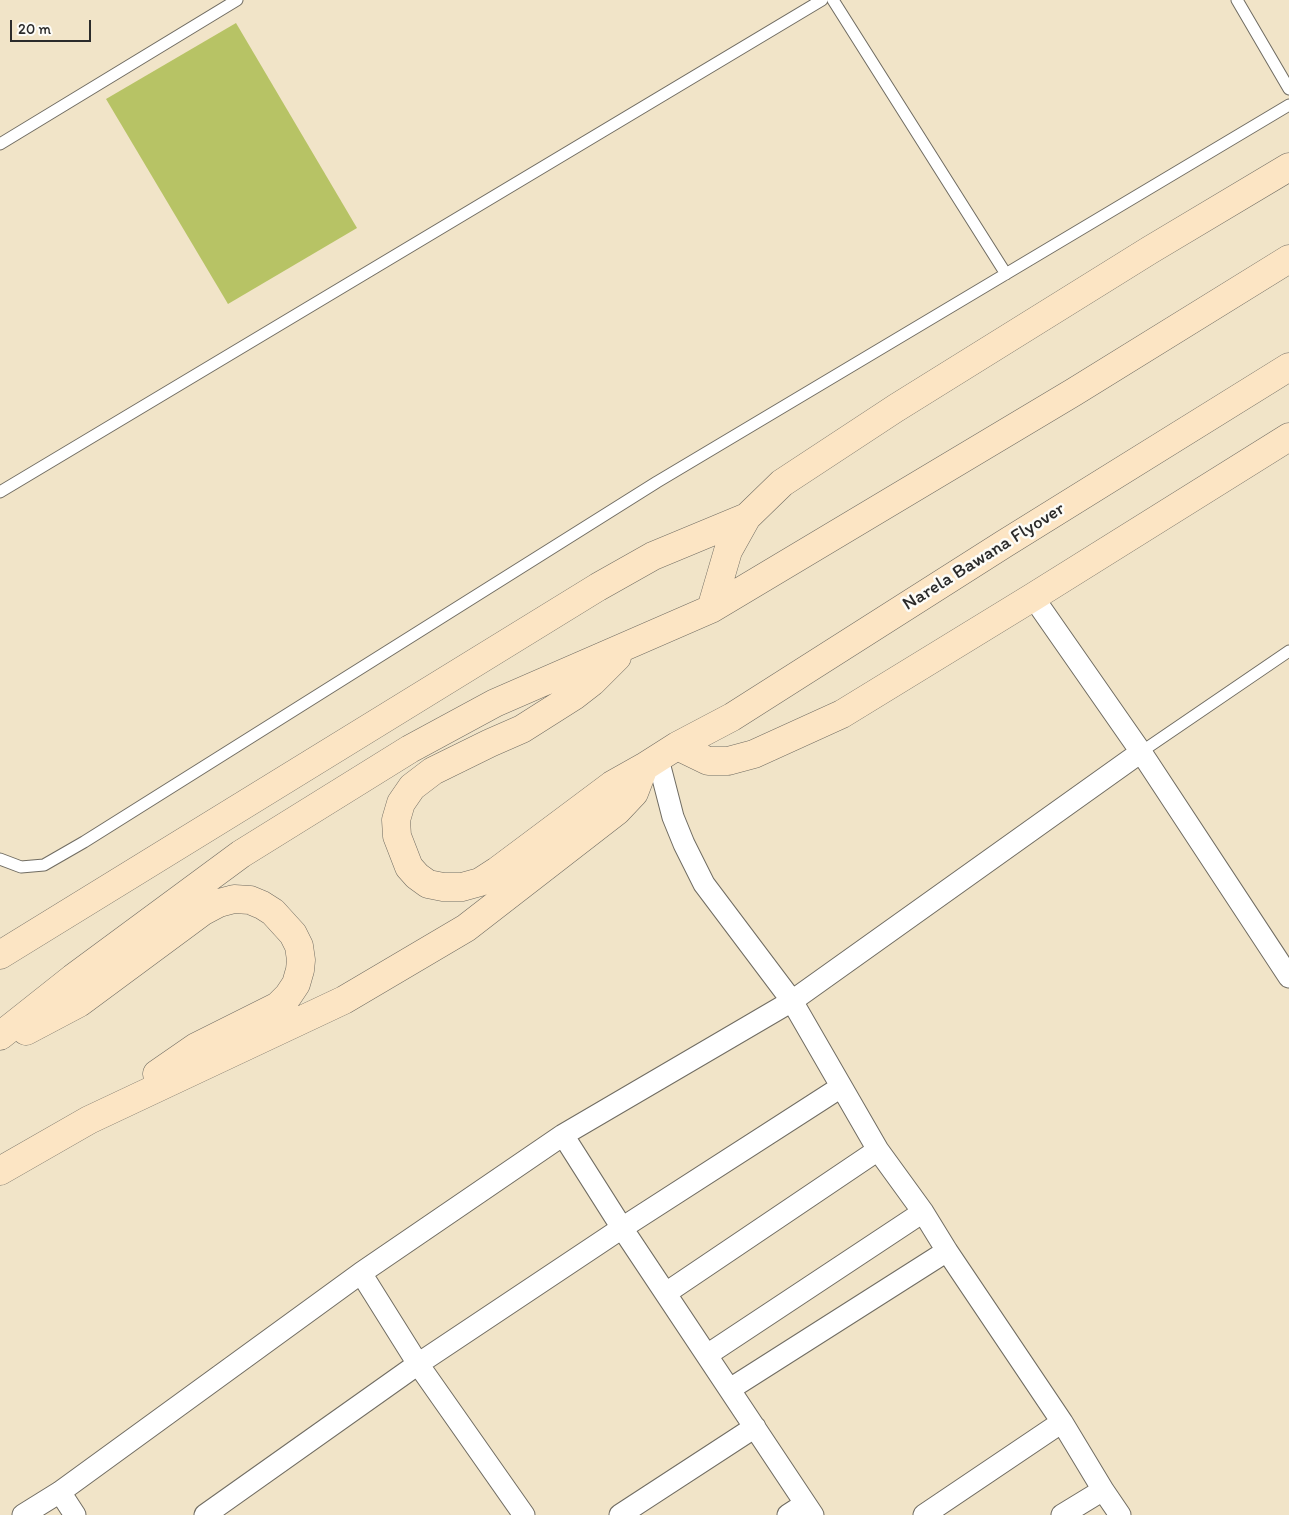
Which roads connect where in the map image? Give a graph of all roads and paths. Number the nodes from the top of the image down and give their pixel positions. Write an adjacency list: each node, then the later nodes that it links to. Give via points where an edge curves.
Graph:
1 (237, 0): 7 (lane)
2 (822, 0): 13 (lane)
3 (833, 0): 10 (lane)
4 (1237, 0): 5 (lane)
5 (1289, 89)
6 (1289, 105): 10 (lane)
7 (0, 144)
8 (1289, 167): 14 (main road, via 896,408 782,483)
9 (1289, 259): 16 (main road)
10 (1006, 274): 21 (lane, via 657,482 84,842 44,865 22,867)
11 (1289, 367): 20 (main road, Narela Bawana Flyover, via 732,717)
12 (1289, 437): 15 (main road)
13 (0, 492)
14 (747, 516): 16 (main road, via 728,551); 22 (main road, via 653,556 598,587)
15 (1033, 597): 19 (street); 20 (main road, via 842,714 754,754 708,761)
16 (711, 609): 17 (main road)
17 (628, 646): 20 (main road, Narela Bawana Flyover, via 574,696 522,729 433,771 412,787 401,803 396,820 397,836 409,867 428,884 462,887 480,882 612,785); 25 (main road, via 495,703 410,748 241,854)
18 (1289, 651): 19 (lane)
19 (1141, 752): 23 (street); 24 (street)
20 (660, 757): 24 (street, via 672,817 704,884); 28 (main road, via 617,811 466,928 344,1000)
21 (0, 859)
22 (0, 955)
23 (1289, 977)
24 (792, 1001): 27 (street); 29 (street)
25 (0, 1036)
26 (0, 1044): 28 (main road, via 79,1003 202,912 219,903 234,899 250,900 273,912 293,934 299,946 300,970 288,996 278,1006 196,1047)
27 (841, 1087): 30 (street); 33 (street)
28 (89, 1120): 31 (main road)
29 (563, 1135): 33 (street); 35 (street)
30 (878, 1150): 32 (street); 36 (street)
31 (0, 1171)
32 (923, 1212): 34 (street); 37 (street)
33 (622, 1228): 36 (street); 38 (street)
34 (947, 1251): 39 (street); 40 (street)
35 (361, 1274): 38 (street); 43 (street)
36 (666, 1293): 37 (street)
37 (708, 1356): 39 (street)
38 (418, 1364): 47 (street); 48 (street)
39 (730, 1389): 41 (street)
40 (1062, 1422): 42 (street); 50 (street)
41 (755, 1427): 44 (street); 49 (street)
42 (1103, 1490): 51 (street); 52 (street)
43 (60, 1492): 45 (street); 46 (street)
44 (802, 1511)
45 (23, 1515)
46 (75, 1515)
47 (205, 1515)
48 (524, 1515)
49 (620, 1515)
50 (924, 1515)
51 (1062, 1515)
52 (1120, 1515)

